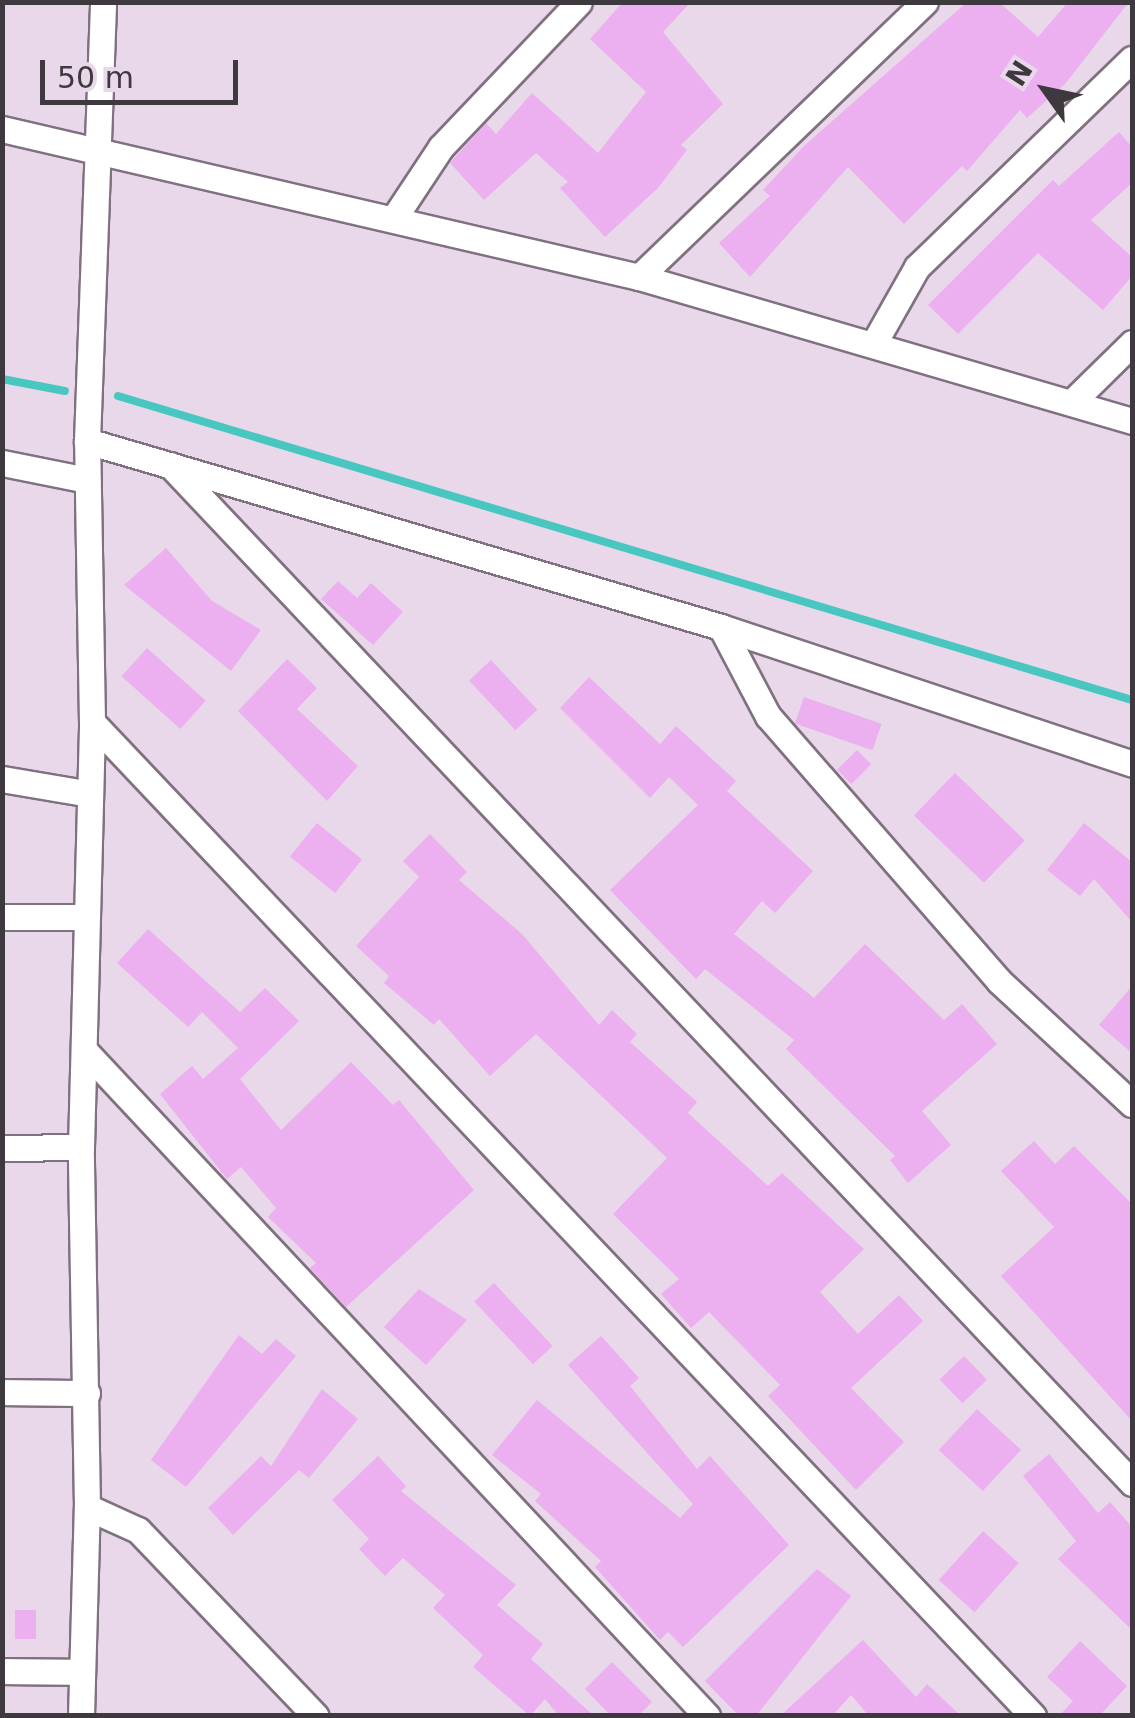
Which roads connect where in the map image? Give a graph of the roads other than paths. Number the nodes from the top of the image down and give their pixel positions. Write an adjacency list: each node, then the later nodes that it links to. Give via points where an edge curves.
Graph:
1 (102, 2): 6 (street)
2 (579, 2): 7 (street, via 440,146)
3 (925, 2): 8 (street)
4 (1132, 58): 9 (street, via 917,267)
5 (2, 129): 6 (street)
6 (100, 146): 7 (street); 13 (street)
7 (394, 218): 8 (street)
8 (639, 277): 9 (street)
9 (874, 342): 11 (street)
10 (1132, 344): 11 (street)
11 (1072, 402): 12 (street)
12 (1132, 420)
13 (87, 442): 15 (street); 16 (street)
14 (2, 463): 16 (street)
15 (170, 465): 17 (street); 18 (street)
16 (87, 480): 20 (street)
17 (230, 482): 18 (street); 19 (street)
18 (228, 528): 33 (street)
19 (721, 626): 21 (street); 28 (street, via 768,716 1000,981)
20 (92, 722): 24 (street); 40 (street)
21 (1124, 762): 23 (street)
22 (2, 778): 24 (street)
23 (1132, 786)
24 (86, 793): 26 (street)
25 (2, 917): 26 (street)
26 (86, 917): 27 (street)
27 (86, 1051): 29 (street); 39 (street)
28 (1132, 1104)
29 (81, 1147): 30 (street); 32 (street)
30 (2, 1148)
31 (2, 1392): 32 (street)
32 (87, 1393): 34 (street)
33 (1132, 1483)
34 (87, 1507): 36 (street); 38 (street, via 138,1530)
35 (2, 1671): 36 (street)
36 (81, 1672): 37 (street)
37 (81, 1716)
38 (316, 1716)
39 (707, 1716)
40 (1032, 1716)

